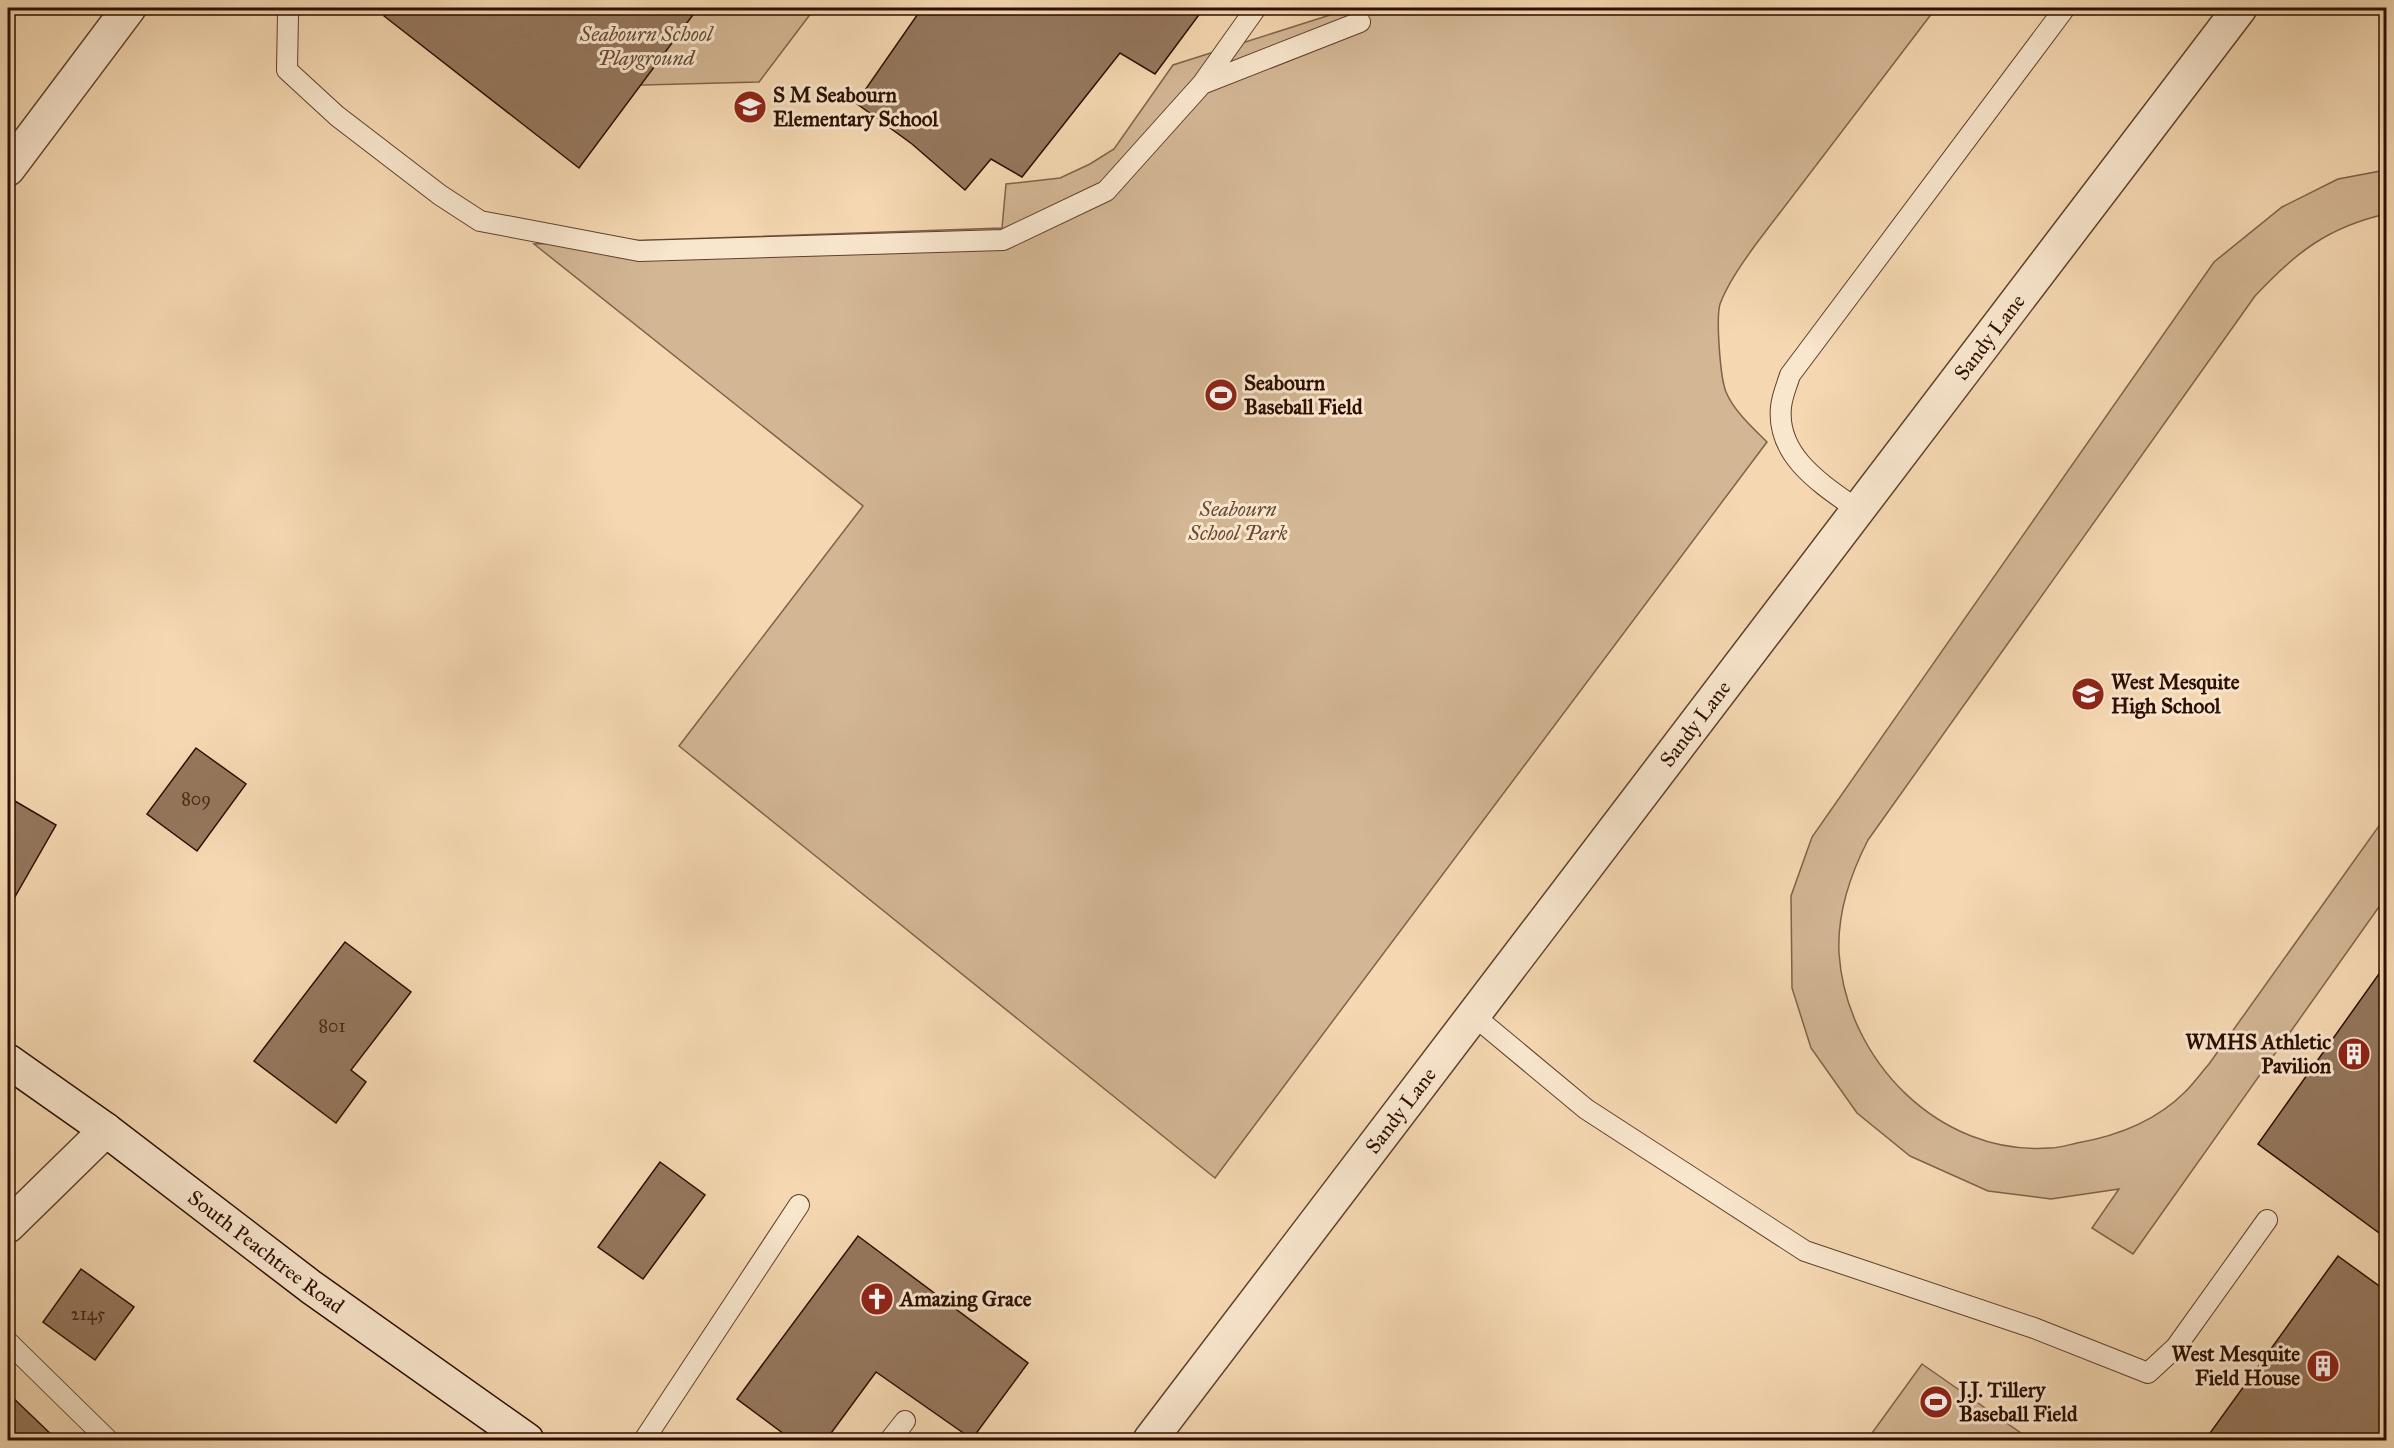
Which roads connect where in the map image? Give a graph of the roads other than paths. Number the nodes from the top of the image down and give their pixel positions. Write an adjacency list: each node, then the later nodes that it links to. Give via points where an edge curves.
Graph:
1 (129, 8): 8 (street)
2 (291, 8): 7 (lane, via 287,70 337,116 440,195 480,221 639,251 1003,240 1106,191)
3 (1256, 8): 7 (lane)
4 (2065, 8): 9 (lane, via 1790,375 1781,407 1784,434 1797,460 1813,478)
5 (2240, 8): 9 (street, Sandy Lane)
6 (1360, 22): 7 (lane)
7 (1202, 84)
8 (8, 169)
9 (1858, 510): 10 (street, Sandy Lane)
10 (1473, 1015): 14 (lane, via 1586,1109 1805,1251 2034,1328 2148,1373 2176,1347); 22 (street, Sandy Lane)
11 (8, 1061): 12 (street, South Peachtree Road)
12 (106, 1130): 15 (street); 19 (street, South Peachtree Road, via 311,1287)
13 (799, 1205): 20 (lane)
14 (2267, 1220)
15 (8, 1226)
16 (8, 1342): 18 (lane)
17 (905, 1421): 21 (lane)
18 (108, 1440)
19 (527, 1440)
20 (644, 1440)
21 (890, 1440)
22 (1150, 1440)

